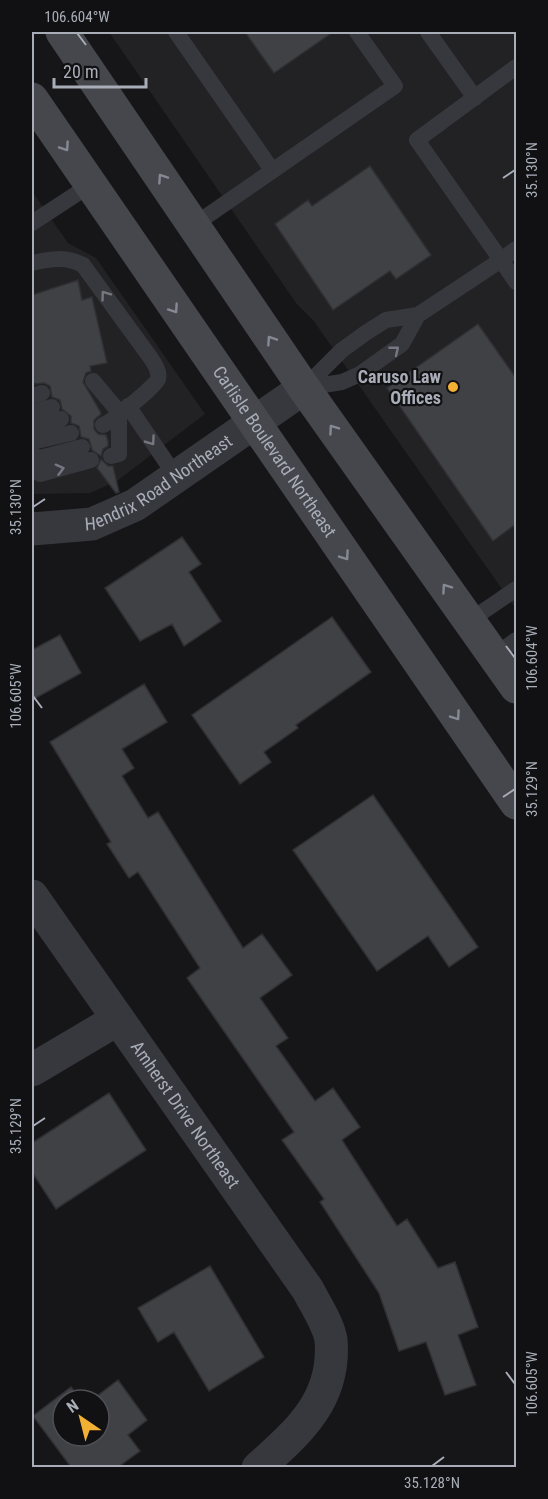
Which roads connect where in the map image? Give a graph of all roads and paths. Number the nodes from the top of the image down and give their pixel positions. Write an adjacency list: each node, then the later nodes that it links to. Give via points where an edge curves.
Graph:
1 (62, 32): 11 (main road, one-way to 1)
2 (176, 32): 8 (lane)
3 (357, 32): 8 (lane, via 396,86)
4 (428, 32): 6 (lane)
5 (516, 67): 6 (lane)
6 (475, 98): 13 (lane, via 417,140)
7 (32, 99): 9 (main road, Carlisle Boulevard Northeast, one-way to 9)
8 (272, 170): 11 (lane)
9 (90, 185): 10 (lane); 21 (main road, Carlisle Boulevard Northeast, one-way to 21)
10 (32, 224)
11 (194, 225): 17 (main road, one-way to 11)
12 (516, 249): 13 (lane)
13 (501, 260): 15 (lane); 16 (lane)
14 (32, 263): 18 (lane, one-way to 14, via 157,382 158,373 150,357 83,264 71,259)
15 (516, 282)
16 (418, 315): 17 (lane, via 386,320 342,350); 17 (lane, one-way to 16, via 342,382 360,374 402,344)
17 (304, 388): 21 (street, Hendrix Road Northeast); 30 (main road, one-way to 17)
18 (123, 409): 20 (lane); 20 (lane); 20 (lane, via 115,439); 27 (lane, one-way to 27)
19 (32, 413): 22 (lane, via 57,413)
20 (102, 418)
21 (252, 422): 27 (street, Hendrix Road Northeast); 33 (main road, Carlisle Boulevard Northeast, one-way to 33)
22 (32, 427)
23 (71, 433): 24 (lane)
24 (32, 442)
25 (32, 455): 26 (lane, one-way to 25, via 40,474 87,454 39,458)
26 (32, 467)
27 (175, 475): 28 (street, Hendrix Road Northeast, via 135,505 92,524)
28 (32, 529)
29 (516, 589): 30 (lane)
30 (469, 621): 31 (main road)
31 (505, 648): 32 (main road)
32 (516, 687)
33 (516, 803)
34 (32, 896): 35 (street, Amherst Drive Northeast)
35 (118, 1019): 36 (street); 37 (street, Amherst Drive Northeast, via 308,1290 331,1338 329,1380 305,1425)
36 (32, 1070)
37 (258, 1467)

